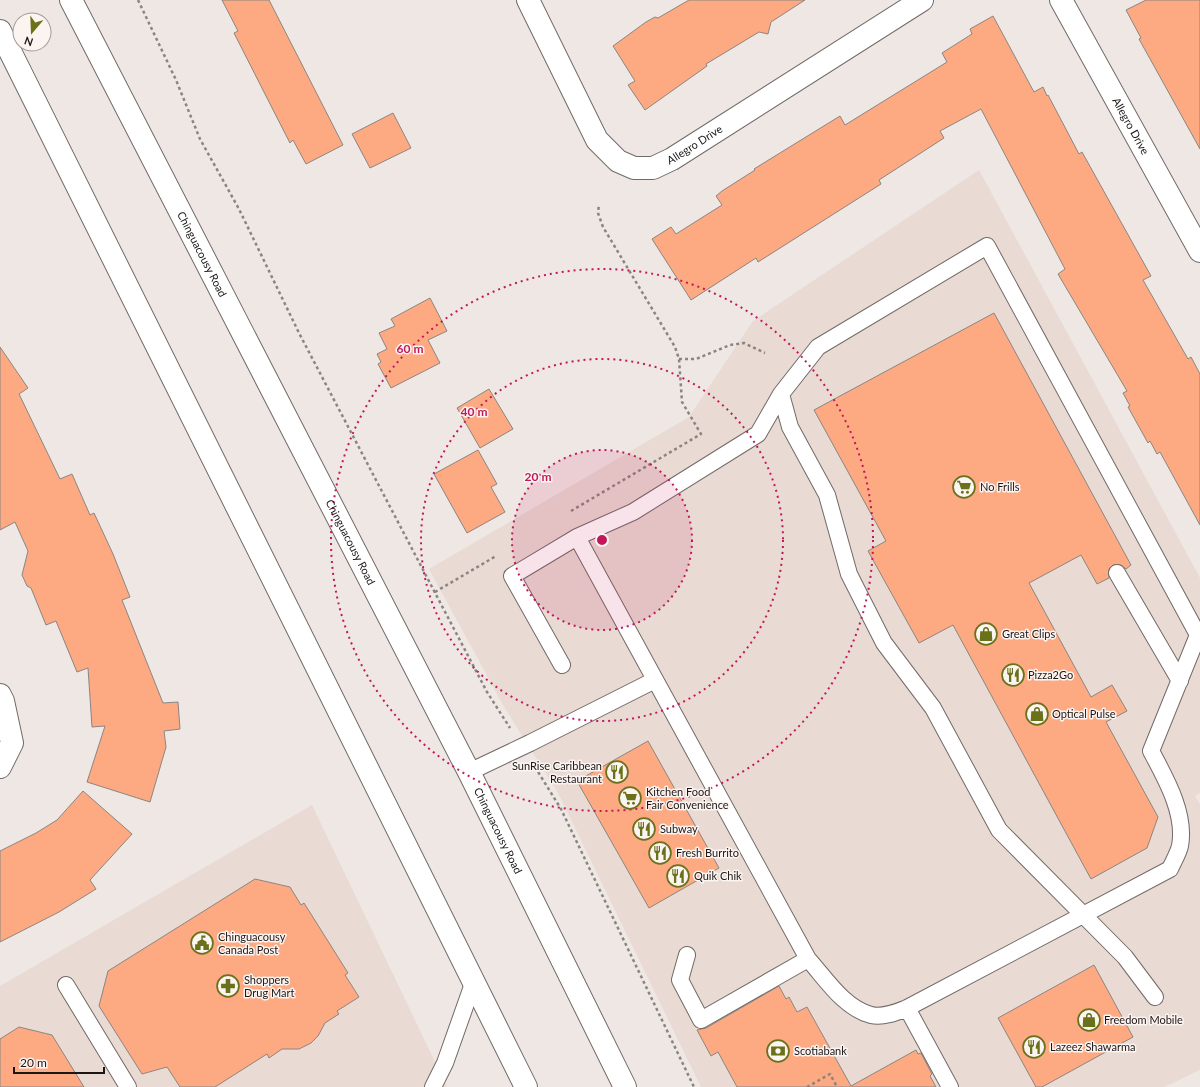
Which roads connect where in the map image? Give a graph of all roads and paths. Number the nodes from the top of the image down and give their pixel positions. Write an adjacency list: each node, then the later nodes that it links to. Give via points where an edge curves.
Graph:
1 (71, 0): 21 (main road, Chinguacousy Road)
2 (138, 0): 19 (path, via 176,80 200,139 239,209 299,332 487,692)
3 (528, 0): 4 (main road, Allegro Drive, via 597,140 618,161 634,168 653,168 672,159)
4 (922, 0)
5 (1062, 0): 8 (main road, Allegro Drive)
6 (0, 31): 25 (main road)
7 (600, 204): 10 (path, via 598,213 603,227 675,347)
8 (1200, 251)
9 (765, 353): 10 (path, via 744,343 730,345 696,359)
10 (679, 359): 12 (path, via 682,402)
11 (781, 394): 13 (lane, via 758,434 633,512); 17 (lane, via 818,347 987,246 1198,635); 22 (lane, via 790,427 827,495 849,574 884,643 933,708 999,830)
12 (701, 434)
13 (577, 537): 15 (lane, via 512,576); 16 (lane)
14 (1117, 573): 17 (lane)
15 (562, 664)
16 (655, 680): 19 (lane); 24 (lane)
17 (1180, 681): 22 (lane, via 1151,751 1168,783 1180,821 1180,847 1170,869)
18 (0, 695): 20 (main road, via 12,743)
19 (522, 747): 21 (lane); 34 (path, via 561,809)
20 (0, 767)
21 (469, 772): 33 (main road, Chinguacousy Road)
22 (1083, 914): 27 (lane, via 1125,958); 28 (lane)
23 (687, 955): 24 (lane, via 680,980 701,1020)
24 (808, 959): 28 (lane, via 847,1002 872,1015 886,1015)
25 (474, 981): 31 (lane, via 445,1063); 32 (main road)
26 (66, 985): 30 (lane)
27 (1155, 997)
28 (907, 1008): 36 (lane)
29 (836, 1086): 35 (path, via 830,1074)
30 (128, 1087)
31 (433, 1087)
32 (526, 1087)
33 (625, 1087)
34 (694, 1087)
35 (807, 1087)
36 (950, 1087)

